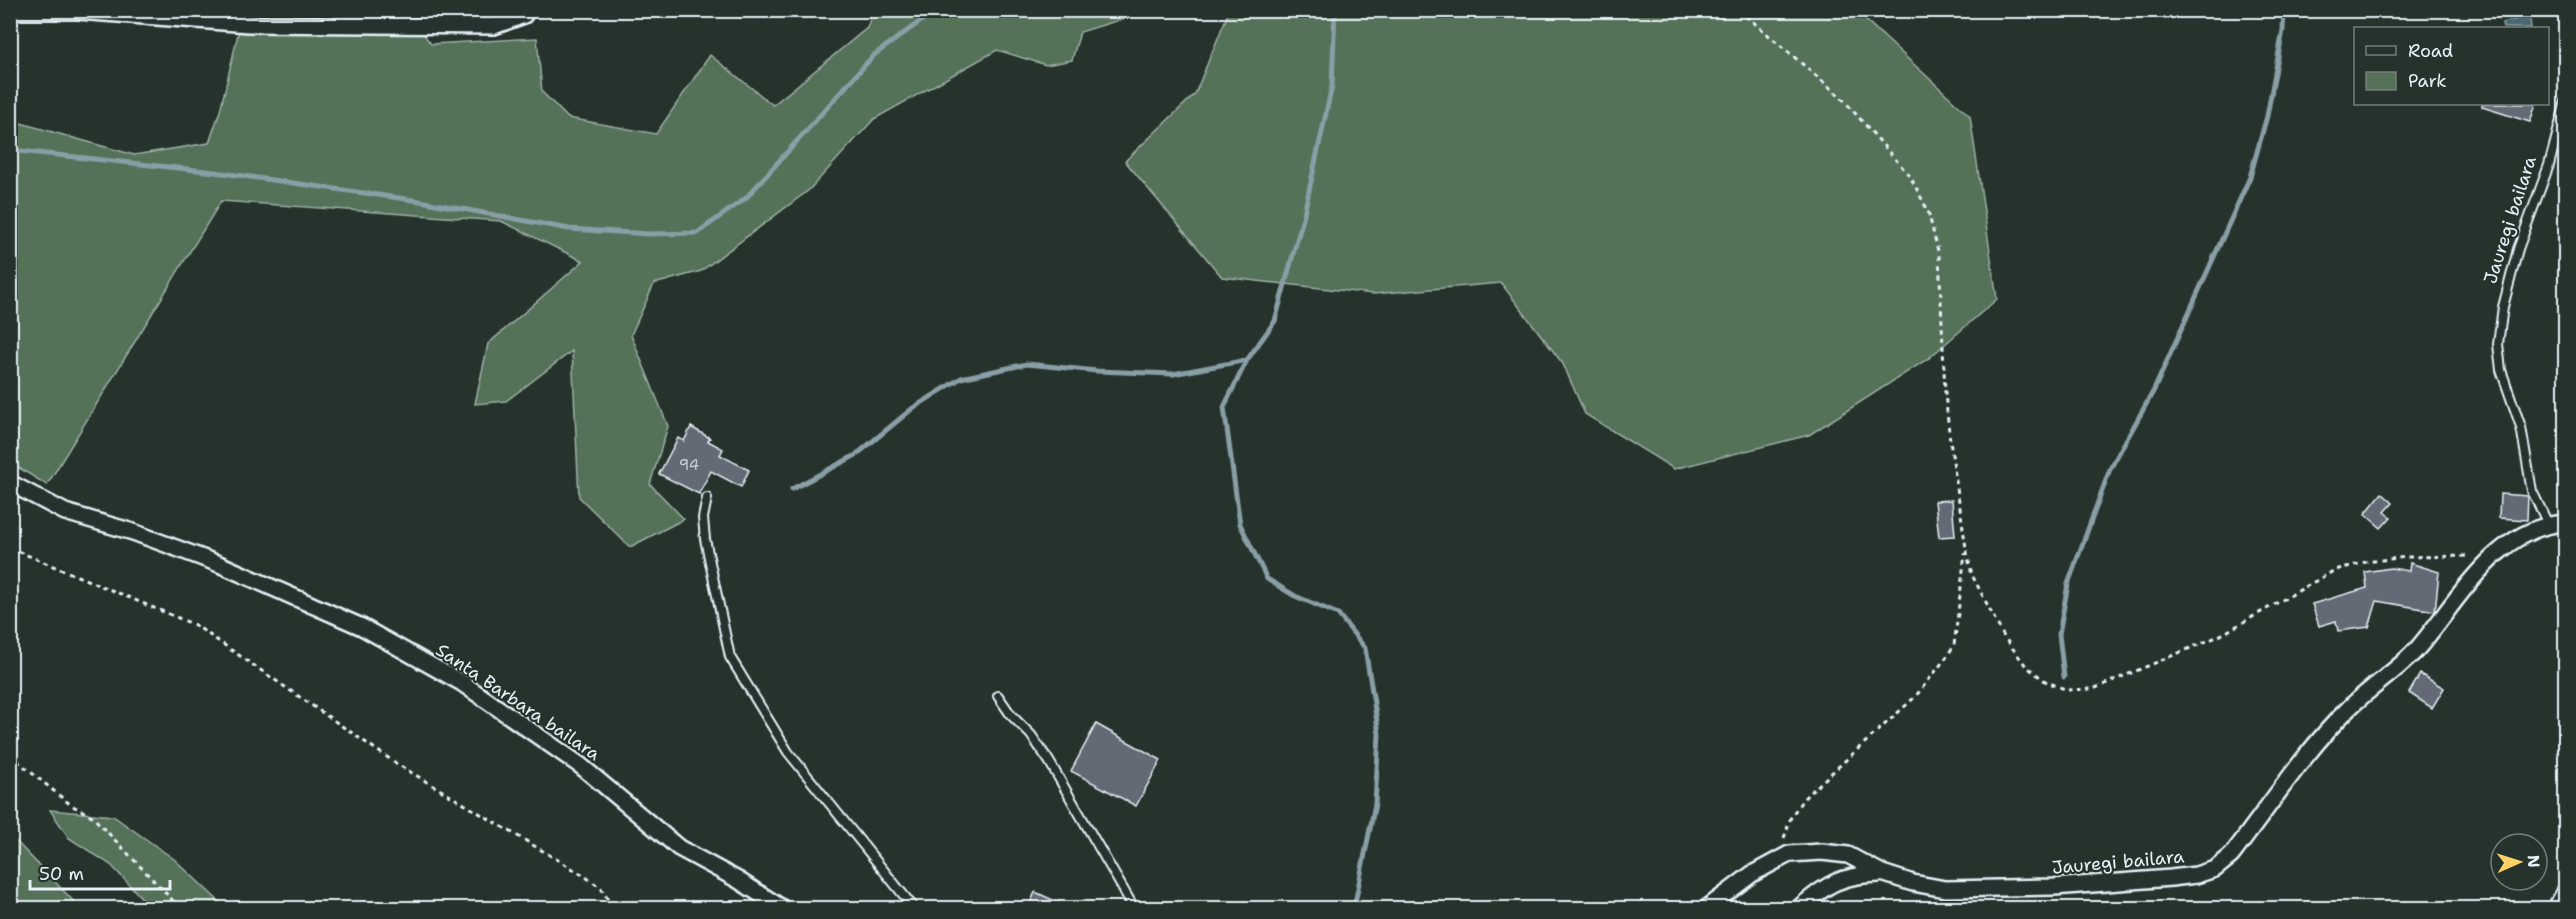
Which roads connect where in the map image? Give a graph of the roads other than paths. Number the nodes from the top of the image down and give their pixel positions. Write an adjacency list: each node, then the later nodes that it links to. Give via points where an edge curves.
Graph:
1 (527, 10): 2 (street, via 524,15 494,26 249,24 78,11)
2 (10, 11)
3 (2565, 101): 7 (lane, Jauregi bailara, via 2549,165 2518,249 2498,344 2501,370 2521,428 2532,491)
4 (10, 483): 11 (street, Santa Barbara bailara, via 65,512 134,532 219,564 362,627 462,683 581,766 679,848)
5 (707, 498): 12 (lane, via 705,539 730,657 788,752)
6 (2565, 523): 7 (street, Jauregi bailara)
7 (2548, 524): 9 (street, Jauregi bailara, via 2493,556 2415,650 2326,733 2231,856 2215,868 2171,878 2021,888 1945,889)
8 (998, 696): 13 (lane, via 1049,760)
9 (1882, 873): 14 (street, Jauregi bailara, via 1848,855 1789,854 1752,874); 15 (street, via 1853,874 1832,882)
10 (2565, 890): 16 (street)
11 (782, 909)
12 (914, 909)
13 (1134, 909)
14 (1707, 909)
15 (1799, 909)
16 (2556, 909)

